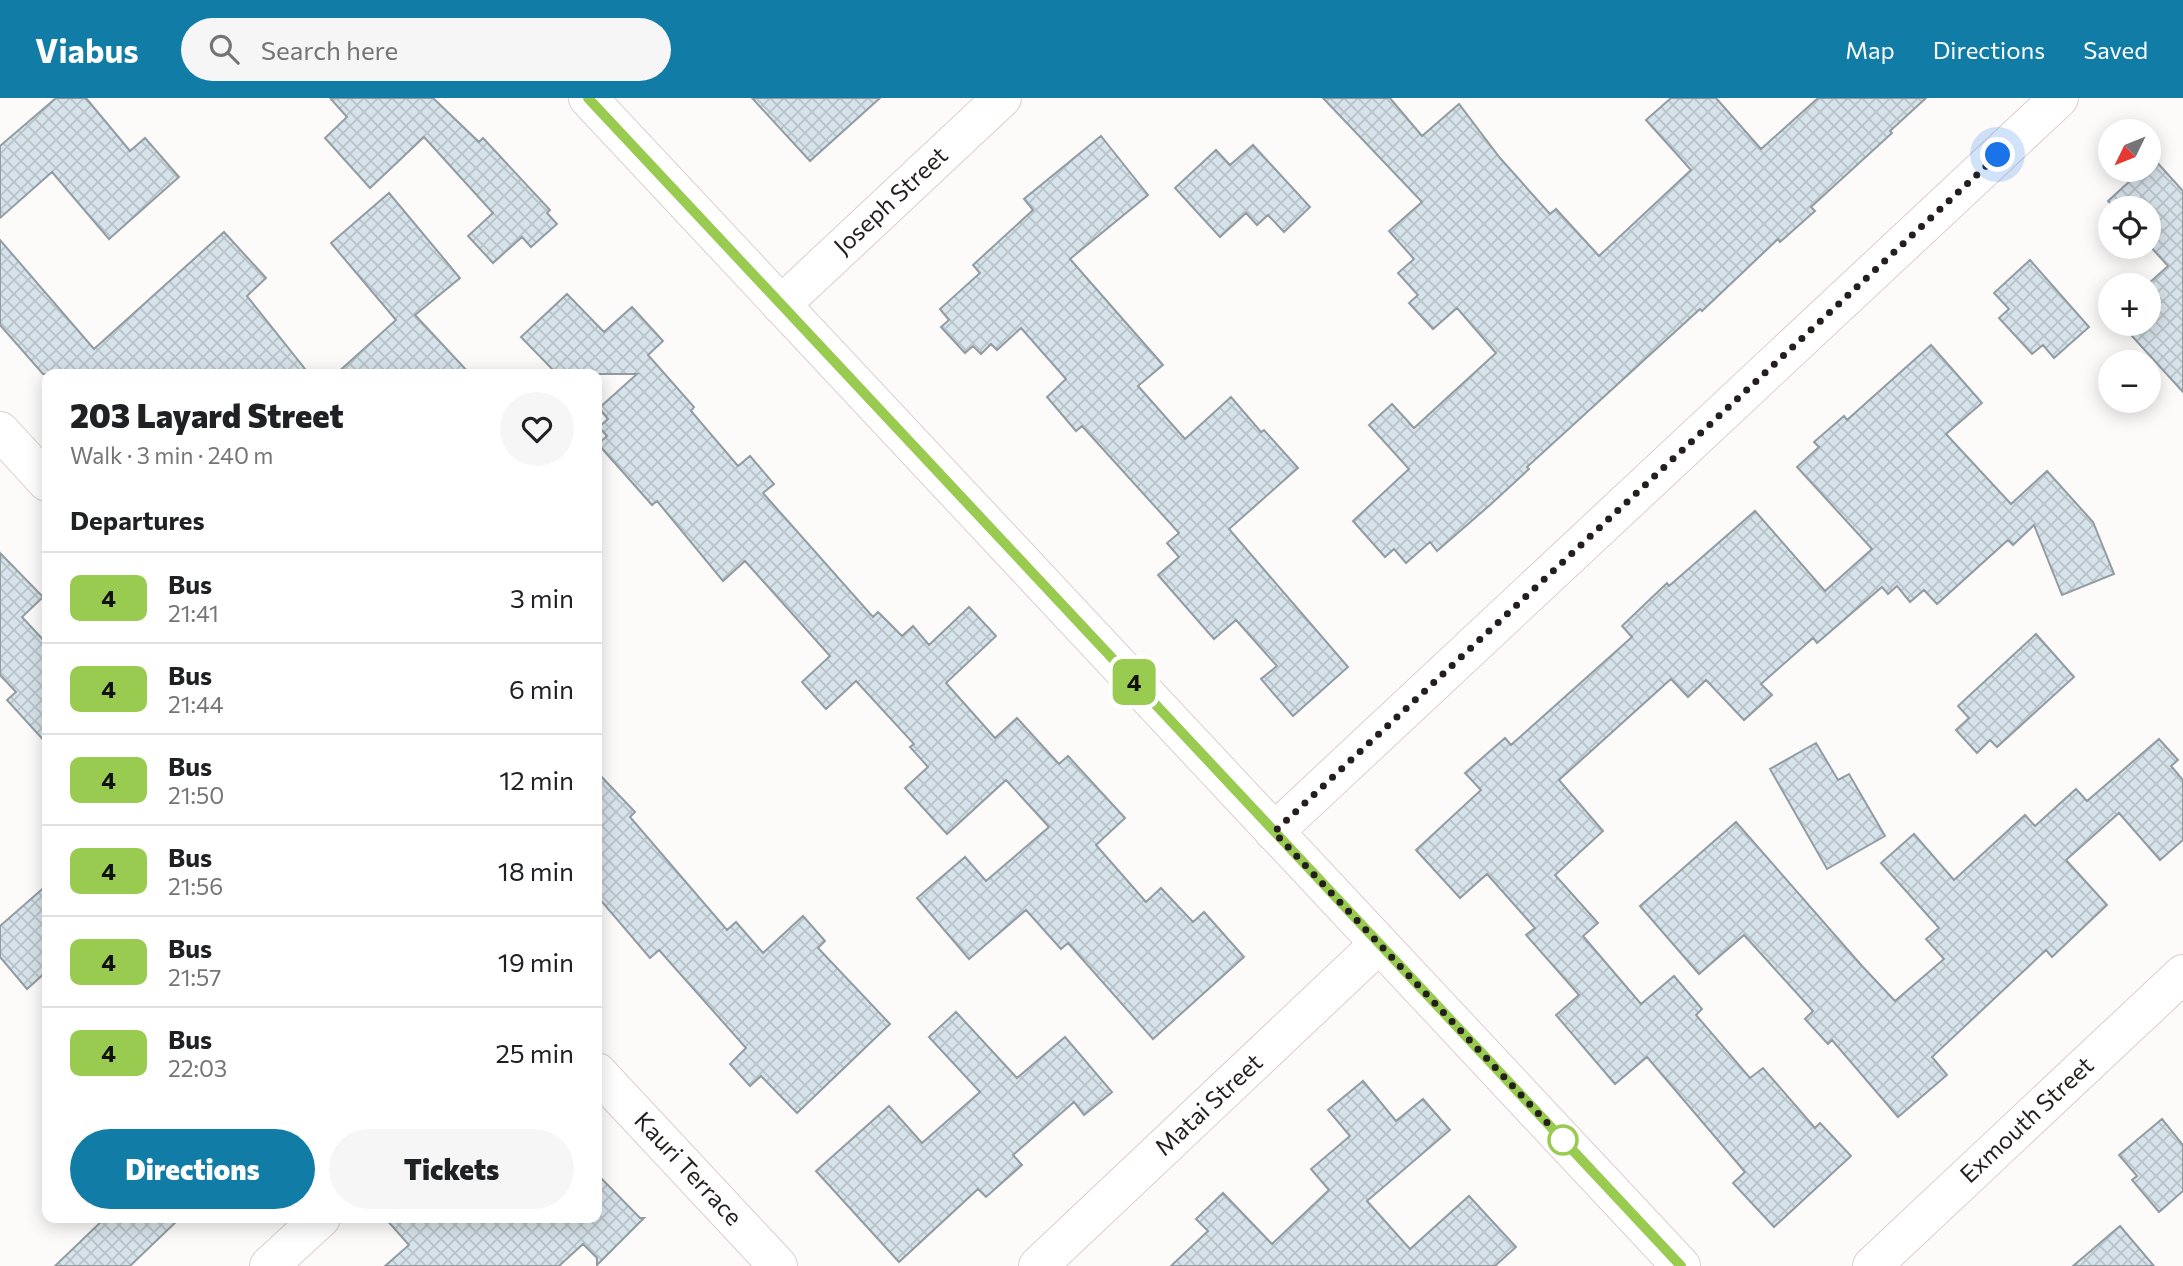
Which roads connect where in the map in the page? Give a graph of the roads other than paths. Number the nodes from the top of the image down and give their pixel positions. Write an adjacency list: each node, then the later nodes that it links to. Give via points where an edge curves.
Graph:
1 (588, 98): 4 (street)
2 (1002, 98): 4 (street, Joseph Street)
3 (2059, 98): 7 (street)
4 (781, 305): 7 (street)
5 (0, 431): 6 (street)
6 (42, 477)
7 (1274, 832): 8 (street)
8 (1379, 944): 14 (street, Matai Street); 15 (street)
9 (2183, 974): 16 (street, Exmouth Street)
10 (602, 1077): 13 (street, Kauri Terrace)
11 (316, 1223): 12 (street)
12 (270, 1266)
13 (778, 1266)
14 (1038, 1266)
15 (1681, 1266)
16 (1872, 1266)

